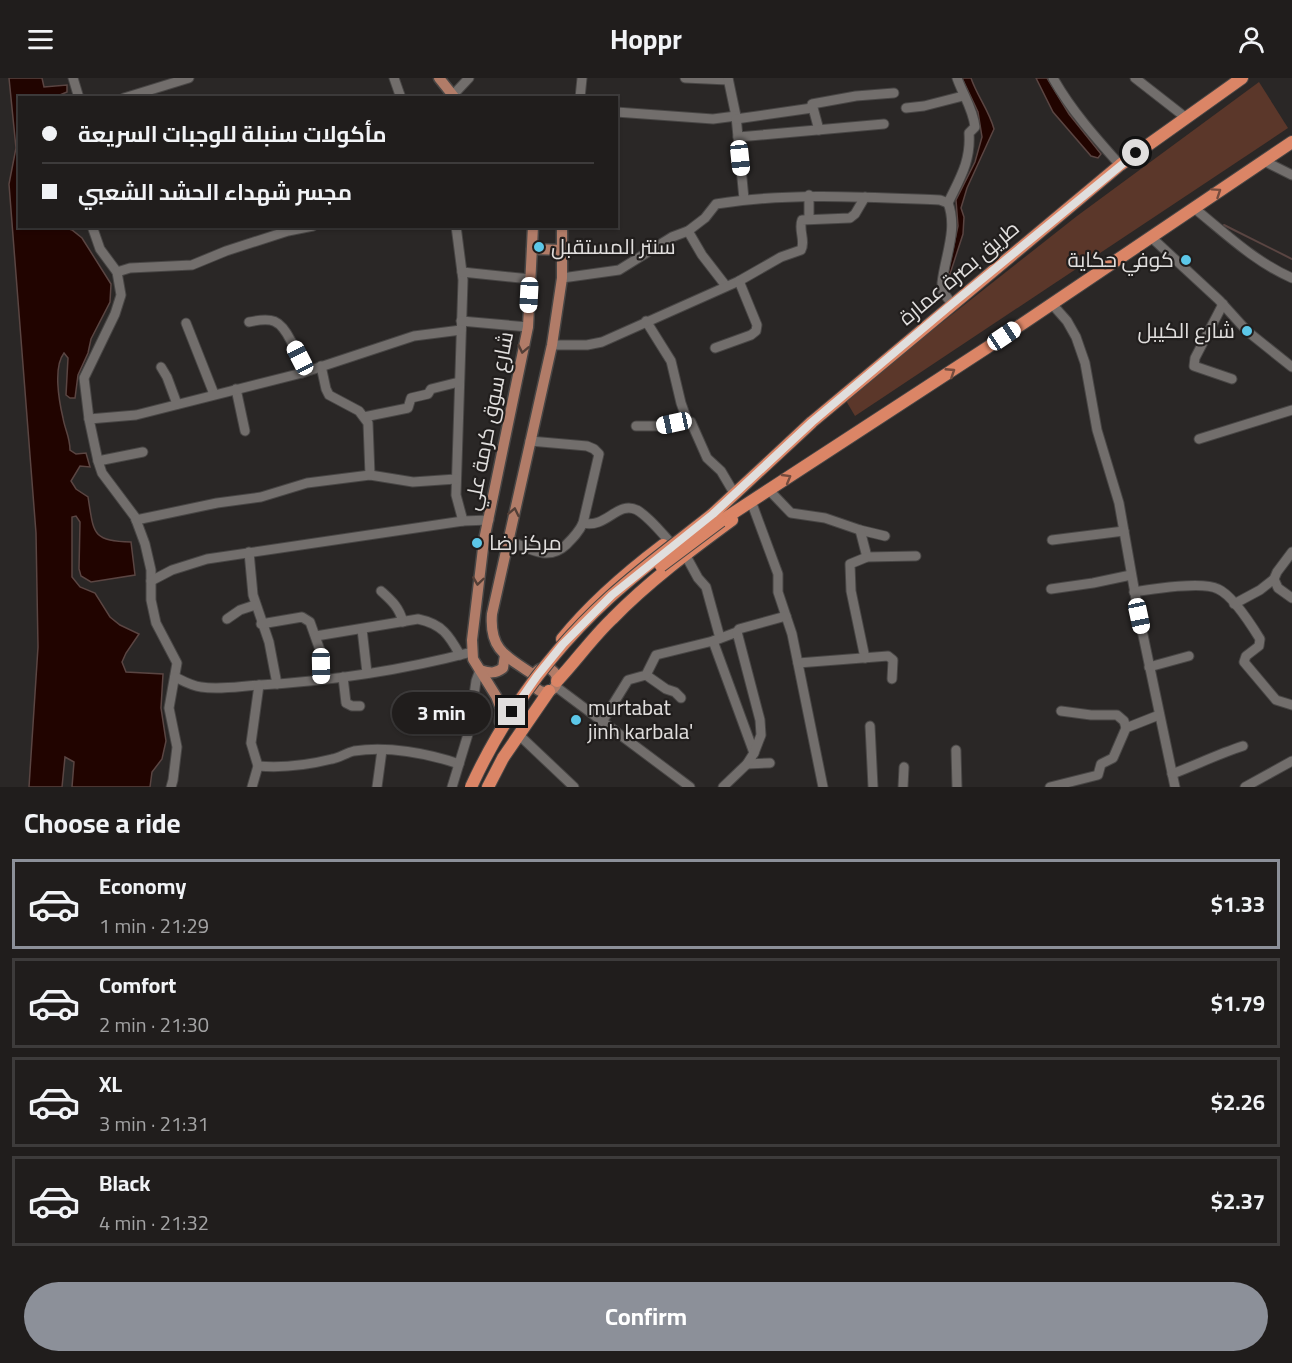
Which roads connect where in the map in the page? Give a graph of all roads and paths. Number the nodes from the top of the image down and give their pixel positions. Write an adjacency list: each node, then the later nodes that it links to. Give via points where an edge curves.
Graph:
1 (73, 78): 14 (street)
2 (189, 78): 15 (street)
3 (394, 78): 16 (street)
4 (439, 78): 17 (main road)
5 (469, 78): 17 (street)
6 (582, 78): 18 (street)
7 (685, 78): 12 (street)
8 (957, 78): 19 (street)
9 (1053, 78): 30 (street, via 1063,97)
10 (1135, 78): 23 (street)
11 (1242, 78): 23 (highway, طريق بصرة عمارة)
12 (728, 79): 24 (street)
13 (894, 93): 20 (street, via 814,103)
14 (78, 96)
15 (130, 96)
16 (400, 96)
17 (454, 96)
18 (580, 96)
19 (963, 96): 21 (street); 35 (street, via 975,127 969,133 968,161)
20 (812, 108): 24 (street); 26 (street)
21 (906, 108)
22 (618, 112): 24 (street)
23 (1185, 117): 30 (highway, طريق بصرة عمارة)
24 (736, 118): 27 (street)
25 (884, 124): 26 (street)
26 (819, 130): 27 (street)
27 (738, 137): 34 (street)
28 (1292, 142): 29 (highway)
29 (1264, 161): 31 (street); 36 (highway, one-way to 29)
30 (1120, 165): 54 (highway, طريق بصرة عمارة)
31 (1292, 175)
32 (809, 195): 33 (street); 34 (street); 37 (street)
33 (865, 197): 35 (street); 37 (street, via 850,218)
34 (744, 199): 43 (street, via 717,204)
35 (948, 203): 54 (street, via 952,228 942,283)
36 (1194, 208): 44 (highway); 50 (street, via 1258,260)
37 (809, 219): 52 (street, via 802,220 800,225 801,250 781,256)
38 (93, 228): 47 (street, via 100,249)
39 (303, 228): 47 (street, via 192,265)
40 (458, 228): 48 (street)
41 (532, 228): 45 (main road, شارع سوق كرمة علي)
42 (562, 228): 46 (main road, شارع سوق كرمة علي)
43 (688, 231): 49 (street, via 619,270); 53 (street)
44 (1152, 238): 55 (highway); 56 (street)
45 (532, 249): 46 (main road); 51 (main road, شارع سوق كرمة علي)
46 (563, 250): 49 (main road, شارع سوق كرمة علي)
47 (117, 272): 75 (street, via 120,302 84,378)
48 (462, 272): 51 (street); 60 (street)
49 (562, 278): 62 (main road, شارع سوق كرمة علي)
50 (1292, 278)
51 (530, 279): 61 (main road, شارع سوق كرمة علي)
52 (739, 281): 53 (street); 63 (street, via 756,331)
53 (726, 286): 57 (street)
54 (952, 304): 86 (highway, طريق بصرة عمارة)
55 (1052, 304): 85 (highway, one-way to 55, via 812,464); 94 (street, via 1076,337 1085,363 1097,430)
56 (1223, 304): 66 (street, via 1247,331); 68 (street, via 1194,366)
57 (646, 321): 62 (street, via 602,342); 76 (street, via 671,361)
58 (249, 322): 67 (street, via 271,320 284,325 300,358)
59 (186, 323): 71 (street)
60 (461, 326): 61 (street); 64 (street, via 414,336); 69 (street)
61 (528, 327): 90 (main road, شارع سوق كرمة علي, one-way to 90)
62 (552, 345): 80 (main road, شارع سوق كرمة علي)
63 (715, 348)
64 (321, 366): 67 (street); 74 (street, via 329,395)
65 (161, 367): 72 (street)
66 (1292, 367)
67 (302, 373): 70 (street)
68 (1232, 379)
69 (459, 382): 74 (street, via 411,398 408,408); 84 (street)
70 (236, 389): 71 (street); 78 (street)
71 (214, 394): 72 (street)
72 (177, 404): 75 (street, via 136,415)
73 (1292, 410): 79 (street)
74 (364, 417): 83 (street, via 370,441)
75 (89, 419): 82 (street)
76 (687, 420): 77 (street); 86 (street, via 707,458 721,471)
77 (636, 426)
78 (245, 431)
79 (1199, 439)
80 (530, 441): 92 (street, via 587,446 599,454); 96 (main road, شارع سوق كرمة علي, one-way to 80)
81 (143, 452): 82 (street)
82 (98, 461): 89 (street, via 102,473)
83 (370, 475): 84 (street, via 413,482); 89 (street, via 307,483 261,497)
84 (456, 479): 91 (street)
85 (768, 489): 87 (highway); 93 (street, via 791,513 825,518)
86 (734, 493): 88 (highway, طريق بصرة عمارة); 98 (highway)
87 (751, 501): 88 (highway); 101 (highway, via 745,511); 113 (street, via 778,574 778,592)
88 (717, 518): 166 (highway, bridge, via 612,595 563,644 512,712); 167 (highway, bridge, via 580,637 517,719)
89 (136, 520): 106 (street, via 149,559)
90 (489, 520): 91 (street); 121 (main road, شارع سوق كرمة علي, one-way to 121)
91 (463, 521): 99 (street)
92 (583, 523): 96 (street, via 578,533 551,554); 98 (street, via 598,524 619,510 636,509)
93 (860, 530): 95 (street); 102 (street)
94 (1124, 531): 97 (street); 104 (street)
95 (885, 536)
96 (508, 540): 123 (main road, شارع سوق كرمة علي, via 491,630 496,646)
97 (1052, 540)
98 (669, 541): 130 (highway, via 579,618)
99 (249, 552): 106 (street, via 207,559); 112 (street)
100 (1292, 552): 105 (street)
101 (686, 556): 120 (street, via 706,587); 138 (highway, via 626,605)
102 (867, 556): 103 (street); 125 (street, via 854,561 849,568)
103 (916, 556)
104 (1131, 575): 107 (street); 109 (street)
105 (1274, 579): 110 (street, via 1278,588); 111 (street)
106 (151, 581): 133 (street, via 156,623 177,663)
107 (1052, 589)
108 (381, 591): 115 (street, via 395,603)
109 (1134, 592): 111 (street, via 1212,587); 127 (street)
110 (1292, 598)
111 (1234, 604): 140 (street, via 1260,639 1259,646 1244,662 1276,700)
112 (255, 605): 114 (street); 116 (street)
113 (786, 616): 118 (street); 126 (street)
114 (227, 619)
115 (402, 622): 117 (street); 122 (street, via 431,622 448,634)
116 (261, 624): 119 (street, via 302,617 310,622); 136 (street)
117 (362, 629): 119 (street); 129 (street)
118 (737, 632): 120 (street); 153 (street, via 759,720 761,735)
119 (316, 636): 135 (street)
120 (717, 640): 131 (street, via 656,655); 153 (street)
121 (472, 652): 122 (street); 128 (main road, شارع سوق كرمة علي)
122 (460, 655): 129 (street)
123 (505, 655): 128 (main road, via 503,668 498,672); 130 (main road, شارع سوق كرمة علي)
124 (1189, 656): 127 (street)
125 (865, 657): 126 (street); 134 (street, via 891,657)
126 (798, 663): 172 (street)
127 (1149, 667): 143 (street)
128 (480, 670): 144 (main road, شارع سوق كرمة علي); 156 (street)
129 (367, 673): 132 (street)
130 (536, 674): 138 (main road, via 539,691); 138 (main road, via 546,668 554,672); 144 (highway)
131 (646, 675): 139 (street); 145 (street, via 628,680)
132 (343, 677): 135 (street); 141 (street, via 346,703)
133 (175, 678): 137 (street, via 198,687 221,689); 161 (street, via 169,708 177,747)
134 (892, 679)
135 (322, 680): 136 (street)
136 (277, 684): 137 (street)
137 (259, 685): 158 (street, via 251,743)
138 (554, 686): 145 (street); 146 (highway)
139 (681, 698)
140 (1292, 705)
141 (360, 706)
142 (1061, 711): 148 (street, via 1117,715)
143 (1159, 715): 148 (street); 160 (street)
144 (504, 717): 146 (highway, via 511,709 519,710); 165 (highway)
145 (602, 722): 170 (street)
146 (526, 724): 149 (highway)
147 (870, 726): 173 (street)
148 (1126, 728): 176 (street, via 1113,758 1101,764 1098,775)
149 (518, 734): 168 (highway); 169 (street)
150 (1243, 746): 160 (street)
151 (382, 750): 156 (street, via 443,758); 158 (street, via 352,752 296,765); 163 (street)
152 (956, 750): 175 (street)
153 (754, 753): 157 (street)
154 (1292, 761): 178 (street)
155 (770, 763): 157 (street)
156 (459, 764): 164 (street)
157 (747, 764): 171 (street)
158 (258, 766): 162 (street)
159 (904, 767): 174 (street)
160 (1172, 774): 177 (street)
161 (171, 787)
162 (252, 787)
163 (377, 787)
164 (452, 787)
165 (465, 787)
166 (471, 787)
167 (480, 787)
168 (488, 787)
169 (575, 787)
170 (690, 787)
171 (723, 787)
172 (823, 787)
173 (873, 787)
174 (903, 787)
175 (957, 787)
176 (1050, 787)
177 (1175, 787)
178 (1245, 787)

